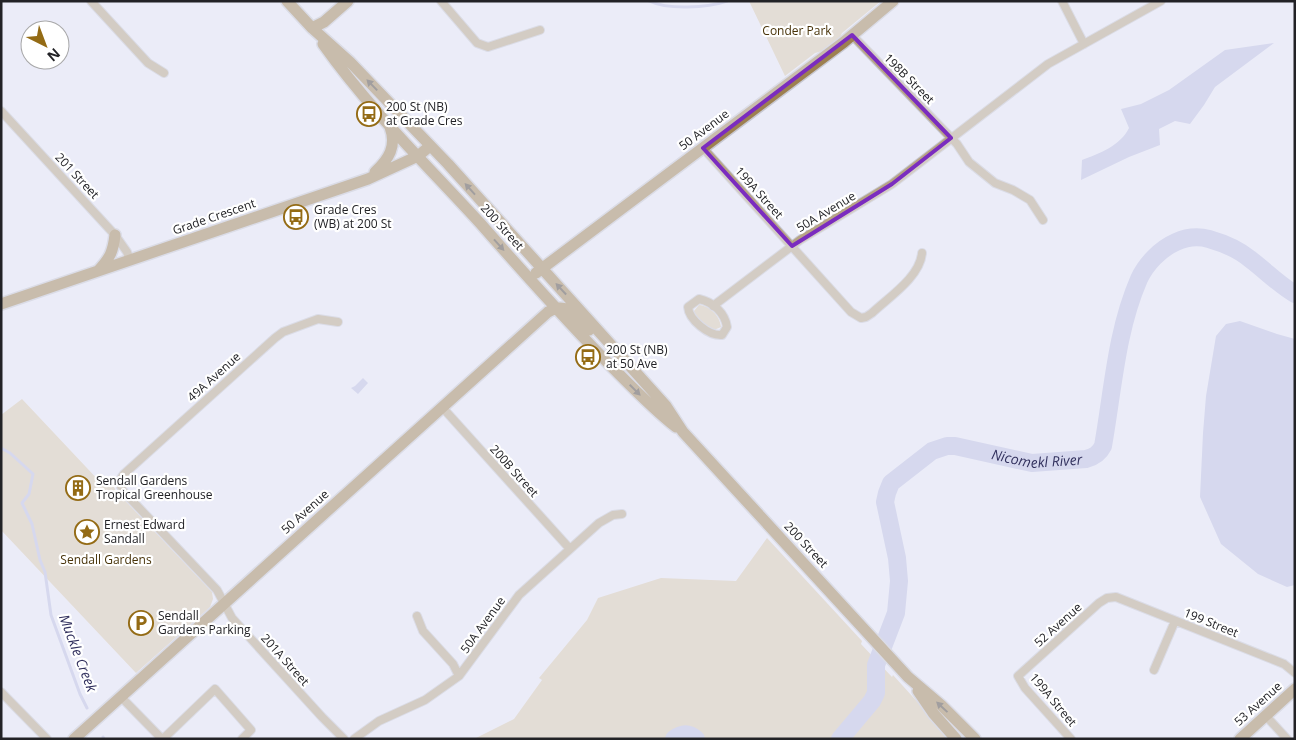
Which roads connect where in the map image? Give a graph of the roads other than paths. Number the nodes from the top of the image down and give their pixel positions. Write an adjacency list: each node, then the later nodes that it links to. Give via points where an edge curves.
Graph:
1 (92, 1): 12 (street, via 148,63)
2 (287, 1): 8 (main road, 200 Street)
3 (348, 1): 8 (main road)
4 (441, 1): 9 (street, via 482,46 488,47)
5 (893, 1): 10 (main road, 50 Avenue)
6 (1062, 1): 11 (street)
7 (1162, 1): 11 (street, 50A Avenue)
8 (312, 28): 14 (main road, 200 Street, via 342,71); 16 (main road, 200 Street, one-way to 8, via 350,62)
9 (540, 30)
10 (852, 35): 15 (street, 198B Street); 17 (main road, 50 Avenue)
11 (1084, 44): 15 (street, 50A Avenue, via 1048,64)
12 (164, 73)
13 (1, 111): 21 (street, 201 Street)
14 (390, 126): 18 (main road, 200 Street); 19 (main road, via 394,137 393,149 386,163)
15 (951, 138): 20 (street, via 969,162 995,183 1030,200); 22 (street, 50A Avenue, via 892,184)
16 (430, 146): 18 (main road, Grade Crescent); 25 (main road, 200 Street, one-way to 16)
17 (703, 148): 22 (street, 199A Street); 25 (main road, 50 Avenue)
18 (418, 156): 19 (main road, Grade Crescent); 27 (main road, 200 Street, one-way to 27)
19 (368, 179): 24 (main road, Grade Crescent)
20 (1043, 220)
21 (114, 234): 24 (street, 201 Street); 26 (main road, via 113,250)
22 (792, 246): 23 (street, 199A Street, via 851,312 861,318 872,313 912,276 918,269); 29 (street, 50A Avenue)
23 (922, 253)
24 (130, 260): 26 (main road, Grade Crescent)
25 (542, 268): 27 (main road, 50 Avenue); 32 (main road, 200 Street, one-way to 25)
26 (97, 272): 28 (main road, Grade Crescent)
27 (529, 278): 30 (main road, 200 Street)
28 (1, 304)
29 (713, 306): 29 (street, via 699,299 688,307 688,311 711,333 722,335 727,327 726,321)
30 (556, 307): 32 (main road, via 566,308 603,345); 33 (main road, 50 Avenue); 34 (main road, 200 Street, one-way to 34, via 659,414)
31 (338, 322): 35 (street, 49A Avenue, via 318,319 283,332)
32 (622, 356): 34 (main road, 200 Street, via 666,406)
33 (442, 407): 37 (street, 200B Street); 39 (main road, 50 Avenue)
34 (683, 432): 46 (main road, 200 Street)
35 (120, 480): 39 (street, 201A Street, via 123,490 217,590)
36 (622, 514): 37 (street, 50A Avenue, via 606,519)
37 (570, 549): 44 (street, 50A Avenue, via 519,595)
38 (1116, 597): 41 (street, 199 Street); 45 (street, 52 Avenue, via 1099,603)
39 (224, 604): 49 (main road, 50 Avenue); 55 (street, 201A Street, via 232,618)
40 (417, 616): 44 (street, via 423,631 453,664)
41 (1175, 621): 42 (street); 43 (street, 199 Street, via 1284,664)
42 (1154, 670)
43 (1295, 673)
44 (459, 676): 56 (street, 50A Avenue, via 425,700 379,721)
45 (1018, 676): 59 (street, 199A Street, via 1024,688)
46 (908, 677): 57 (main road, 200 Street); 58 (main road, 200 Street, one-way to 46)
47 (1295, 689): 50 (main road, 53 Avenue)
48 (1, 692): 51 (street)
49 (121, 697): 52 (main road, 50 Avenue); 53 (street)
50 (1265, 715): 60 (main road, 53 Avenue); 61 (street)
51 (47, 739)
52 (74, 739)
53 (162, 739): 54 (street, via 215,689 251,730)
54 (242, 739)
55 (344, 739)
56 (354, 739)
57 (956, 739)
58 (975, 739)
59 (1071, 739)
60 (1240, 739)
61 (1287, 739)

